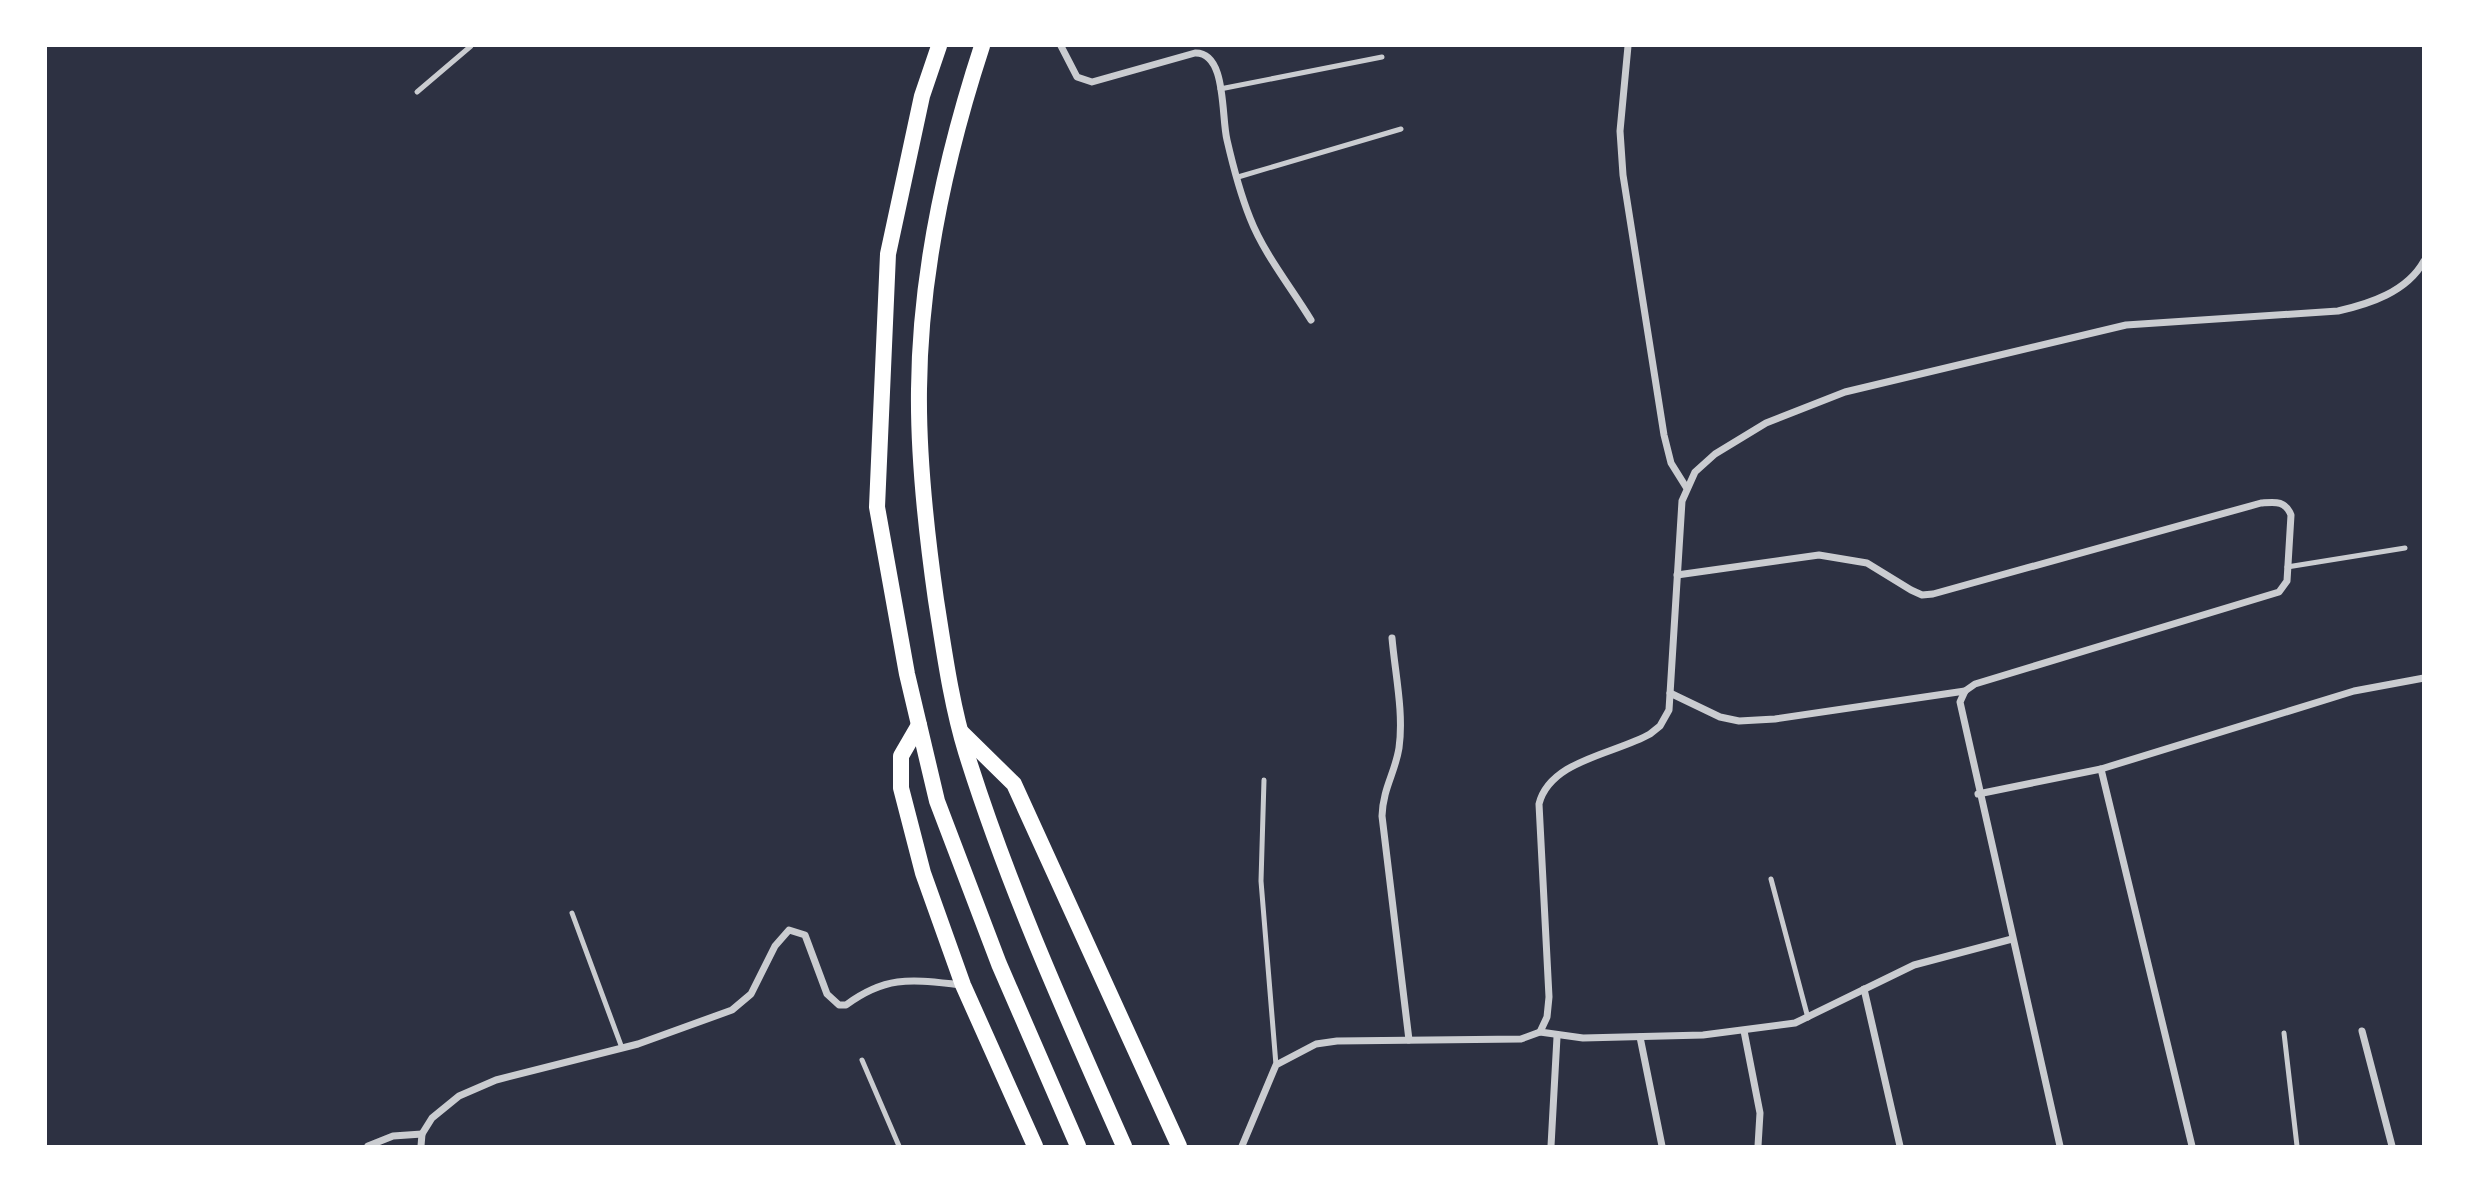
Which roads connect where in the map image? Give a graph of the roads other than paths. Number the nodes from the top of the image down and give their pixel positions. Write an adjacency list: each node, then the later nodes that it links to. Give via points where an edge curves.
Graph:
1 (471, 46): 8 (lane)
2 (939, 46): 21 (main road, via 922,96 888,254 877,507)
3 (982, 46): 22 (main road, via 959,115 928,268 919,388 924,521)
4 (1061, 46): 7 (street, via 1077,76 1092,82 1205,53 1213,59)
5 (1628, 46): 13 (street, via 1620,131 1623,175 1664,435 1671,463)
6 (1382, 57): 7 (lane)
7 (1220, 89): 10 (street)
8 (417, 92)
9 (1401, 129): 10 (lane)
10 (1238, 177): 12 (street, via 1250,218)
11 (2424, 261): 13 (street, via 2407,281 2386,295 2338,311 2126,326 1845,391 1766,424 1725,448 1695,472)
12 (1311, 320)
13 (1686, 487): 16 (street)
14 (2405, 548): 15 (lane)
15 (2287, 567): 16 (street, via 2291,515 2279,502 2261,503 1933,594 1922,595 1867,563 1819,555); 19 (street, via 2287,580 2279,592 2264,598 2052,659)
16 (1677, 575): 20 (street)
17 (1392, 638): 38 (street, via 1400,734 1383,794 1382,816)
18 (2424, 678): 23 (street, via 2354,691)
19 (1965, 691): 20 (street, via 1739,721); 25 (street, via 1960,712)
20 (1670, 693): 34 (street, via 1669,710 1650,734 1565,770 1542,792 1549,997)
21 (919, 725): 29 (main road, via 901,756 901,788 923,873); 47 (main road, via 937,802 999,964)
22 (962, 733): 48 (main road, via 1038,948); 49 (main road, via 1014,784)
23 (2101, 769): 25 (street); 56 (street)
24 (1264, 780): 41 (lane, via 1261,881)
25 (1978, 794): 28 (street)
26 (1771, 879): 31 (lane)
27 (572, 913): 39 (lane)
28 (2012, 939): 30 (street, via 1913,965); 55 (street)
29 (963, 985): 39 (street, via 892,981 839,1005 827,994 805,935 789,930 775,946 751,994 732,1010); 46 (main road)
30 (1864, 989): 31 (street); 54 (street)
31 (1808, 1018): 32 (street)
32 (1744, 1031): 37 (street); 53 (street, via 1760,1113)
33 (2362, 1031): 58 (street)
34 (1540, 1032): 36 (street); 38 (street, via 1521,1039)
35 (2284, 1033): 57 (lane)
36 (1558, 1037): 37 (street); 51 (street)
37 (1640, 1037): 52 (street)
38 (1409, 1040): 41 (street, via 1316,1044)
39 (622, 1048): 42 (street, via 496,1080 459,1096 432,1118)
40 (862, 1060): 45 (lane)
41 (1276, 1065): 50 (street)
42 (422, 1134): 43 (street, via 393,1136); 44 (street)
43 (368, 1146)
44 (421, 1146)
45 (899, 1146)
46 (1035, 1146)
47 (1078, 1146)
48 (1124, 1146)
49 (1179, 1146)
50 (1242, 1146)
51 (1551, 1146)
52 (1662, 1146)
53 (1758, 1146)
54 (1900, 1146)
55 (2060, 1146)
56 (2192, 1146)
57 (2297, 1146)
58 (2392, 1146)

